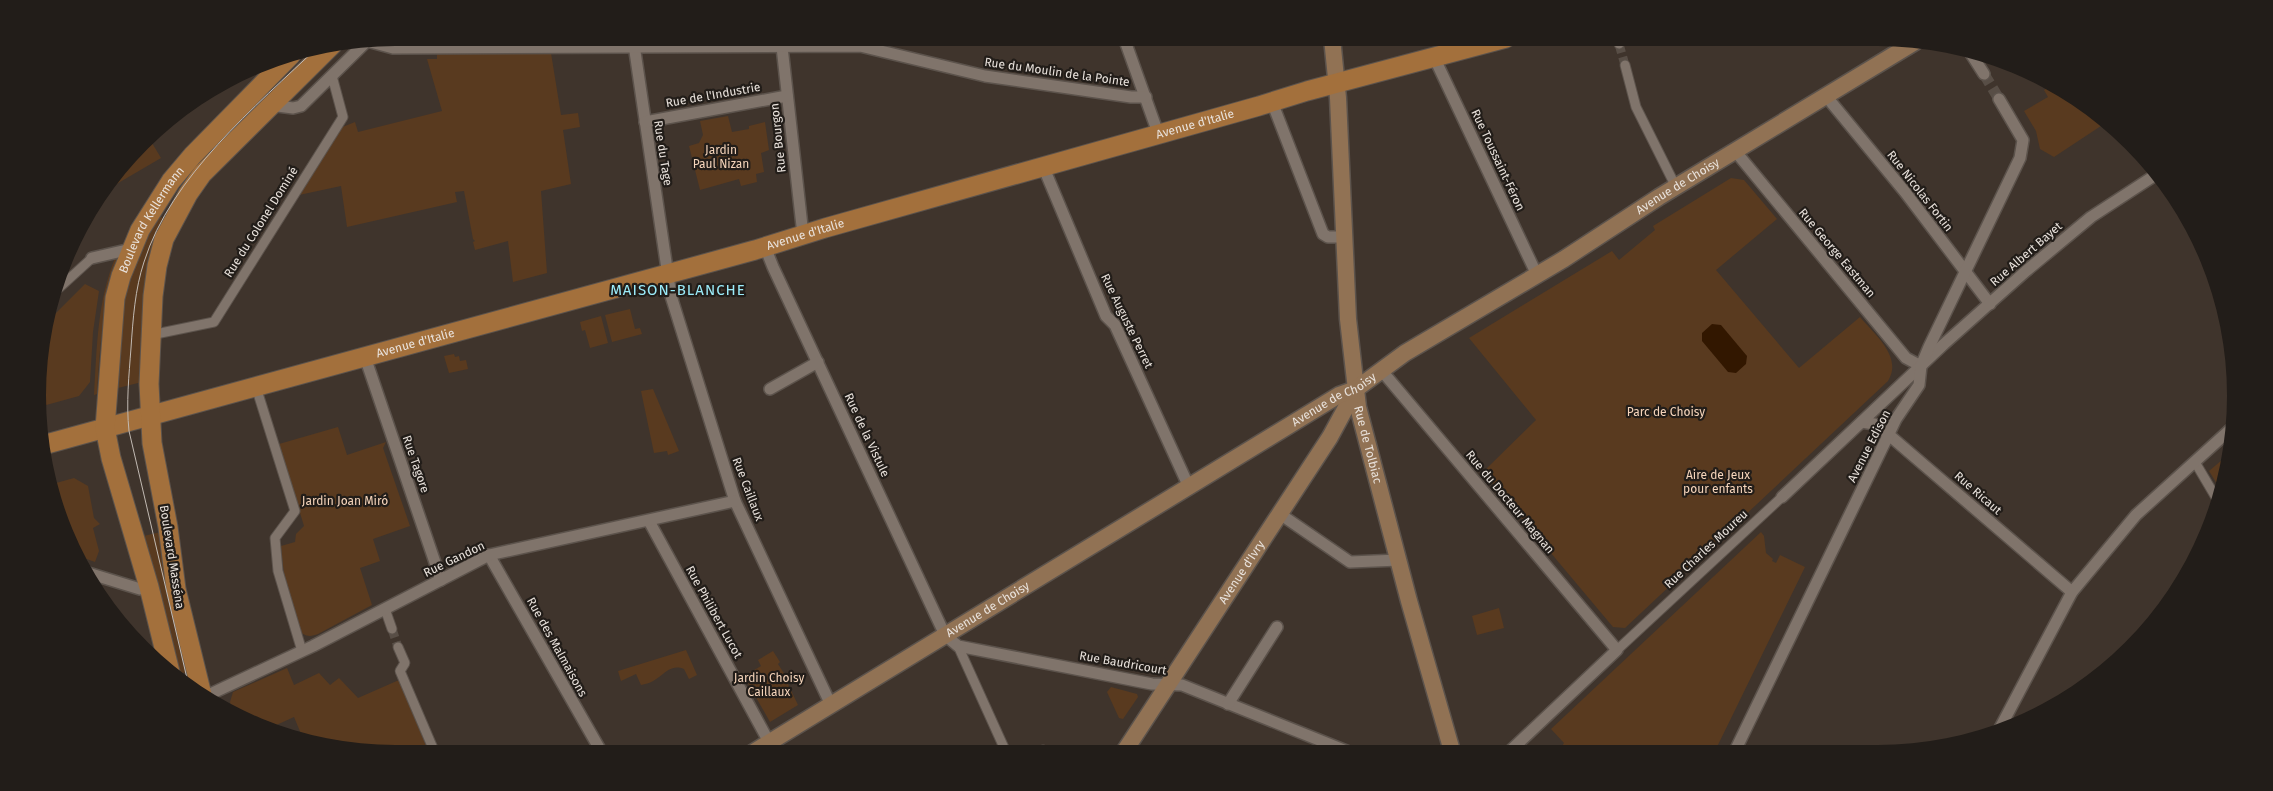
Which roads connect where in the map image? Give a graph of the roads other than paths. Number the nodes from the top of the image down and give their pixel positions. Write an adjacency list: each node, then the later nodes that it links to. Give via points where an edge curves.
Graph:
1 (387, 46): 2 (street, Rue du Moulin de la Pointe)
2 (473, 46)
3 (634, 46): 25 (street, Rue du Tage)
4 (782, 46): 19 (street, Rue Bourgon)
5 (860, 46): 21 (street, Rue du Moulin de la Pointe, via 995,78)
6 (1127, 46): 21 (street)
7 (1333, 46): 18 (main road, Rue de Tolbiac)
8 (1476, 46): 12 (main road, Avenue d'Italie)
9 (361, 48): 17 (street)
10 (1906, 48): 20 (main road, Avenue de Choisy)
11 (323, 54): 24 (main road, Boulevard Kellermann)
12 (1434, 57): 18 (main road, Avenue d'Italie); 38 (street, Rue Toussaint-Féron)
13 (1975, 60): 16 (street)
14 (1624, 65): 30 (street, via 1636,107)
15 (280, 66): 34 (main road, Boulevard Kellermann, via 181,168 147,215)
16 (1984, 74)
17 (332, 76): 24 (street, via 300,106); 41 (street, Rue du Colonel Dominé, via 343,117 214,322)
18 (1337, 83): 23 (main road, Avenue d'Italie); 32 (main road, Rue de Tolbiac)
19 (787, 96): 25 (street, Rue de l'Industrie); 31 (street, Rue Bourgon)
20 (1826, 96): 27 (main road, Avenue de Choisy); 36 (street, Rue Nicolas Fortin)
21 (1146, 98): 26 (street)
22 (1999, 99): 36 (street, Avenue Edison, via 2020,134 2023,146 2018,163)
23 (1272, 102): 26 (main road, Avenue d'Italie); 32 (street, via 1323,234)
24 (270, 105): 41 (main road, Boulevard Kellermann, via 202,174 176,215 164,239 157,266)
25 (645, 122): 37 (street, Rue du Tage)
26 (1158, 133): 28 (main road, Avenue d'Italie)
27 (1736, 152): 30 (main road, Avenue de Choisy); 44 (street, Rue George Eastman, via 1906,358)
28 (1043, 166): 31 (main road, Avenue d'Italie); 56 (street, Rue Auguste Perret, via 1106,316 1114,325)
29 (2151, 178): 40 (street, Rue Albert Bayet, via 2084,223)
30 (1676, 187): 38 (main road, Avenue de Choisy)
31 (803, 235): 33 (main road, Avenue d'Italie)
32 (1345, 237): 48 (main road, Rue de Tolbiac, via 1348,319)
33 (765, 247): 37 (main road, Avenue d'Italie); 43 (street, Rue de la Vistule)
34 (131, 249): 35 (street); 51 (main road, Boulevard Kellermann, via 114,304)
35 (92, 258): 39 (street)
36 (1965, 271): 40 (street, Rue Nicolas Fortin); 44 (street, Avenue Edison)
37 (667, 273): 42 (main road, Avenue d'Italie); 59 (street, Rue Caillaux, via 671,296)
38 (1537, 275): 45 (main road, Avenue de Choisy, via 1405,353)
39 (66, 281)
40 (1990, 304): 44 (street, Rue Albert Bayet)
41 (151, 335): 49 (main road, Boulevard Kellermann)
42 (365, 357): 46 (main road, Avenue d'Italie); 65 (street, Rue Tagore)
43 (818, 362): 47 (street); 71 (street, Rue de la Vistule)
44 (1921, 366): 50 (street, Rue Charles Moureu); 52 (street, Avenue Edison, via 1919,385)
45 (1382, 371): 48 (main road, Avenue de Choisy); 74 (street, Rue du Docteur Magnan)
46 (256, 387): 49 (main road, Avenue d'Italie); 75 (street, via 295,511 275,538 278,571)
47 (770, 389)
48 (1356, 389): 56 (main road, Avenue de Choisy, via 1339,395); 60 (main road, Avenue d'Ivry); 63 (main road, Rue de Tolbiac, via 1362,425)
49 (150, 416): 51 (main road, Avenue d'Italie); 78 (main road, Boulevard Masséna, via 176,590)
50 (1862, 422): 52 (street, Rue Ricaut, via 1874,424); 58 (street, Rue Charles Moureu)
51 (105, 428): 54 (main road, Avenue d'Italie); 66 (main road, Boulevard Masséna)
52 (1889, 435): 67 (street, Rue Ricaut); 92 (street, Avenue Edison)
53 (2225, 435): 55 (street)
54 (50, 444)
55 (2195, 462): 57 (street); 67 (street, via 2136,515)
56 (1189, 487): 71 (main road, Avenue de Choisy)
57 (2213, 492)
58 (1782, 497): 74 (street, Rue Charles Moureu)
59 (736, 501): 61 (street, Rue Gandon); 81 (street, Rue Caillaux)
60 (1280, 514): 63 (street, via 1350,562); 77 (main road, Avenue d'Ivry)
61 (649, 521): 62 (street, Rue Gandon); 83 (street, Rue Philibert Lucot)
62 (489, 555): 65 (street, Rue Gandon); 85 (street, Rue des Malmaisons)
63 (1399, 560): 90 (main road, Rue de Tolbiac)
64 (96, 576): 66 (street, via 140,589)
65 (442, 580): 68 (street, Rue Gandon)
66 (150, 587): 76 (main road, Boulevard Masséna)
67 (2072, 592): 82 (street)
68 (385, 609): 70 (street); 75 (street, Rue Gandon)
69 (1277, 627): 80 (street)
70 (392, 629)
71 (945, 635): 72 (street, Rue Baudricourt); 81 (main road, Avenue de Choisy)
72 (958, 646): 77 (street, Rue Baudricourt, via 1152,684); 87 (street)
73 (398, 647): 84 (street, via 405,664 400,672)
74 (1617, 650): 91 (street, Rue Charles Moureu)
75 (302, 651): 79 (street, Rue Gandon)
76 (167, 660)
77 (1168, 684): 80 (street, Rue Baudricourt, via 1182,685); 88 (main road, Avenue d'Ivry)
78 (200, 686)
79 (211, 692)
80 (1228, 704): 89 (street, Rue Baudricourt)
81 (831, 705): 83 (main road, Avenue de Choisy)
82 (2004, 721)
83 (769, 742): 86 (main road, Avenue de Choisy)
84 (432, 745)
85 (597, 745)
86 (764, 745)
87 (1003, 745)
88 (1129, 745)
89 (1332, 745)
90 (1450, 745)
91 (1516, 745)
92 (1737, 745)

